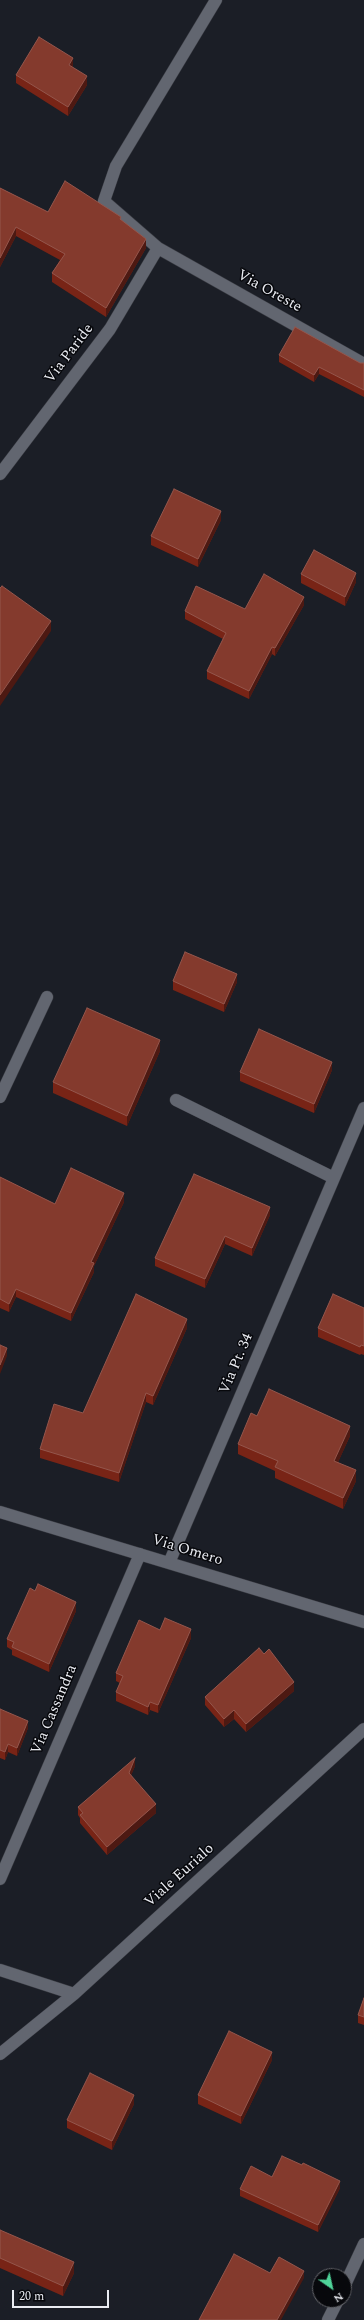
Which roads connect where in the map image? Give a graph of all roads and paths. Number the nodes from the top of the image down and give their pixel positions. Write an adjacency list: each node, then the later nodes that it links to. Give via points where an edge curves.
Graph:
1 (216, 0): 2 (street, Via Oreste, via 116,166 104,201)
2 (158, 248): 3 (street, Via Oreste); 4 (street, Via Paride, via 110,329)
3 (364, 364)
4 (0, 474)
5 (47, 997): 6 (street)
6 (0, 1097)
7 (176, 1100): 9 (street)
8 (364, 1108): 9 (street, Via Pt. 34)
9 (334, 1178): 12 (street, Via Pt. 34)
10 (0, 1512): 11 (street, Via Omero)
11 (140, 1554): 12 (street, Via Omero); 15 (street, Via Cassandra)
12 (169, 1563): 13 (street, Via Omero)
13 (364, 1622)
14 (364, 1729): 17 (street, Viale Eurialo)
15 (0, 1879)
16 (0, 1970): 17 (street)
17 (74, 1994): 18 (street)
18 (0, 2054)
19 (364, 2244): 20 (street)
20 (352, 2270)
21 (334, 2308): 22 (street)
22 (328, 2320)

